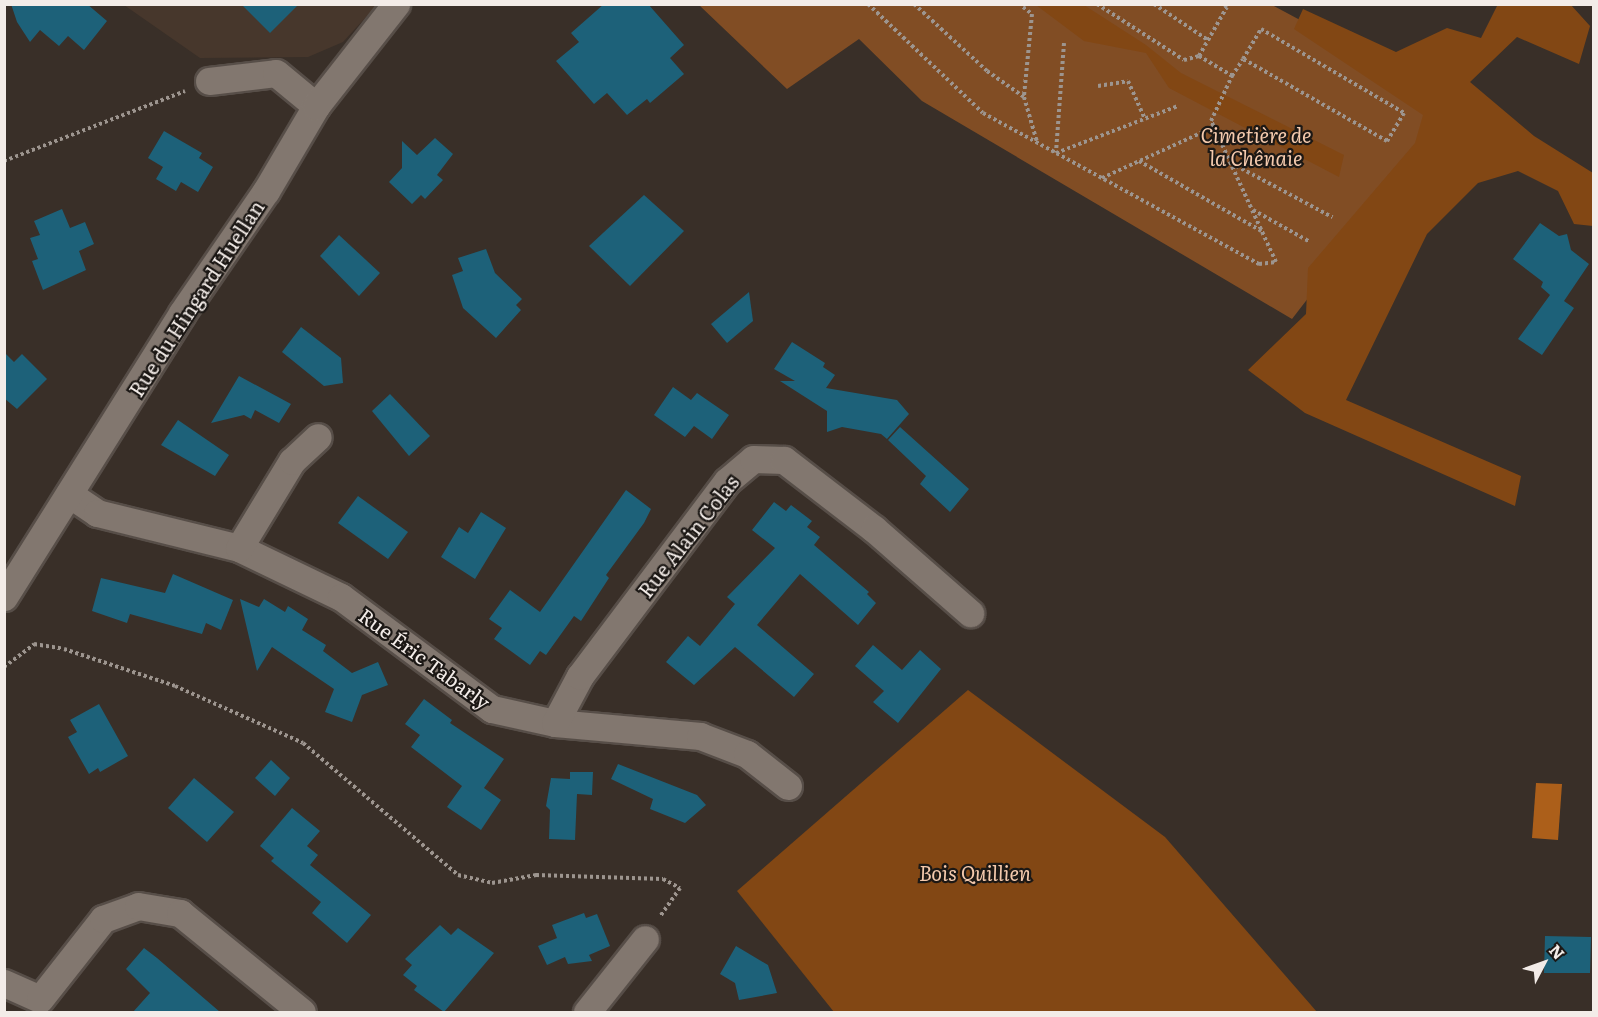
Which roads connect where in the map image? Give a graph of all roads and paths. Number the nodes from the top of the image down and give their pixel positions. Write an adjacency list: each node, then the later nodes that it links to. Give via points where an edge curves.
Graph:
1 (396, 4): 17 (street, Rue du Hingard Huellan)
2 (868, 4): 21 (path, via 983,113)
3 (914, 4): 16 (path, via 987,71)
4 (1009, 4): 8 (path)
5 (1097, 4): 11 (path, via 1184,60)
6 (1154, 4): 9 (path)
7 (1224, 4): 9 (path, via 1227,7)
8 (1024, 5): 16 (path, via 1032,14)
9 (1209, 39): 11 (path)
10 (1064, 44): 22 (path)
11 (1199, 56): 13 (path)
12 (1243, 59): 12 (path, via 1261,29 1404,113 1387,141); 13 (path)
13 (1232, 76): 20 (path, via 1211,121)
14 (209, 81): 17 (street, via 276,73); 23 (path)
15 (1098, 86): 19 (path, via 1128,81)
16 (1024, 97): 21 (path)
17 (316, 106): 32 (street, Rue du Hingard Huellan, via 266,191 182,313)
18 (1178, 106): 19 (path)
19 (1145, 119): 22 (path)
20 (1214, 127): 24 (path); 25 (path)
21 (1038, 143): 22 (path)
22 (1056, 153): 26 (path)
23 (4, 161)
24 (1139, 161): 26 (path); 29 (path)
25 (1230, 162): 27 (path); 28 (path)
26 (1102, 178): 29 (path, via 1259,264 1276,262)
27 (1252, 210): 29 (path); 30 (path)
28 (1332, 217)
29 (1262, 232)
30 (1310, 242)
31 (318, 437): 33 (street, via 292,461)
32 (69, 494): 33 (street, Rue Éric Tabarly, via 97,513); 34 (street, Rue du Hingard Huellan)
33 (239, 548): 37 (street, Rue Éric Tabarly, via 341,597 492,709)
34 (4, 597)
35 (970, 613): 37 (street, Rue Alain Colas, via 874,528 783,460 753,459 720,490 580,676)
36 (4, 667): 39 (path, via 34,644 64,649 175,686 303,743 458,875 492,883 536,875 663,879 680,888)
37 (555, 723): 38 (street, Rue Éric Tabarly, via 700,736 747,754)
38 (788, 786)
39 (645, 939): 43 (street)
40 (4, 983): 41 (street)
41 (48, 1006): 42 (street, via 103,919 138,906 180,913)
42 (302, 1012)
43 (587, 1012)

